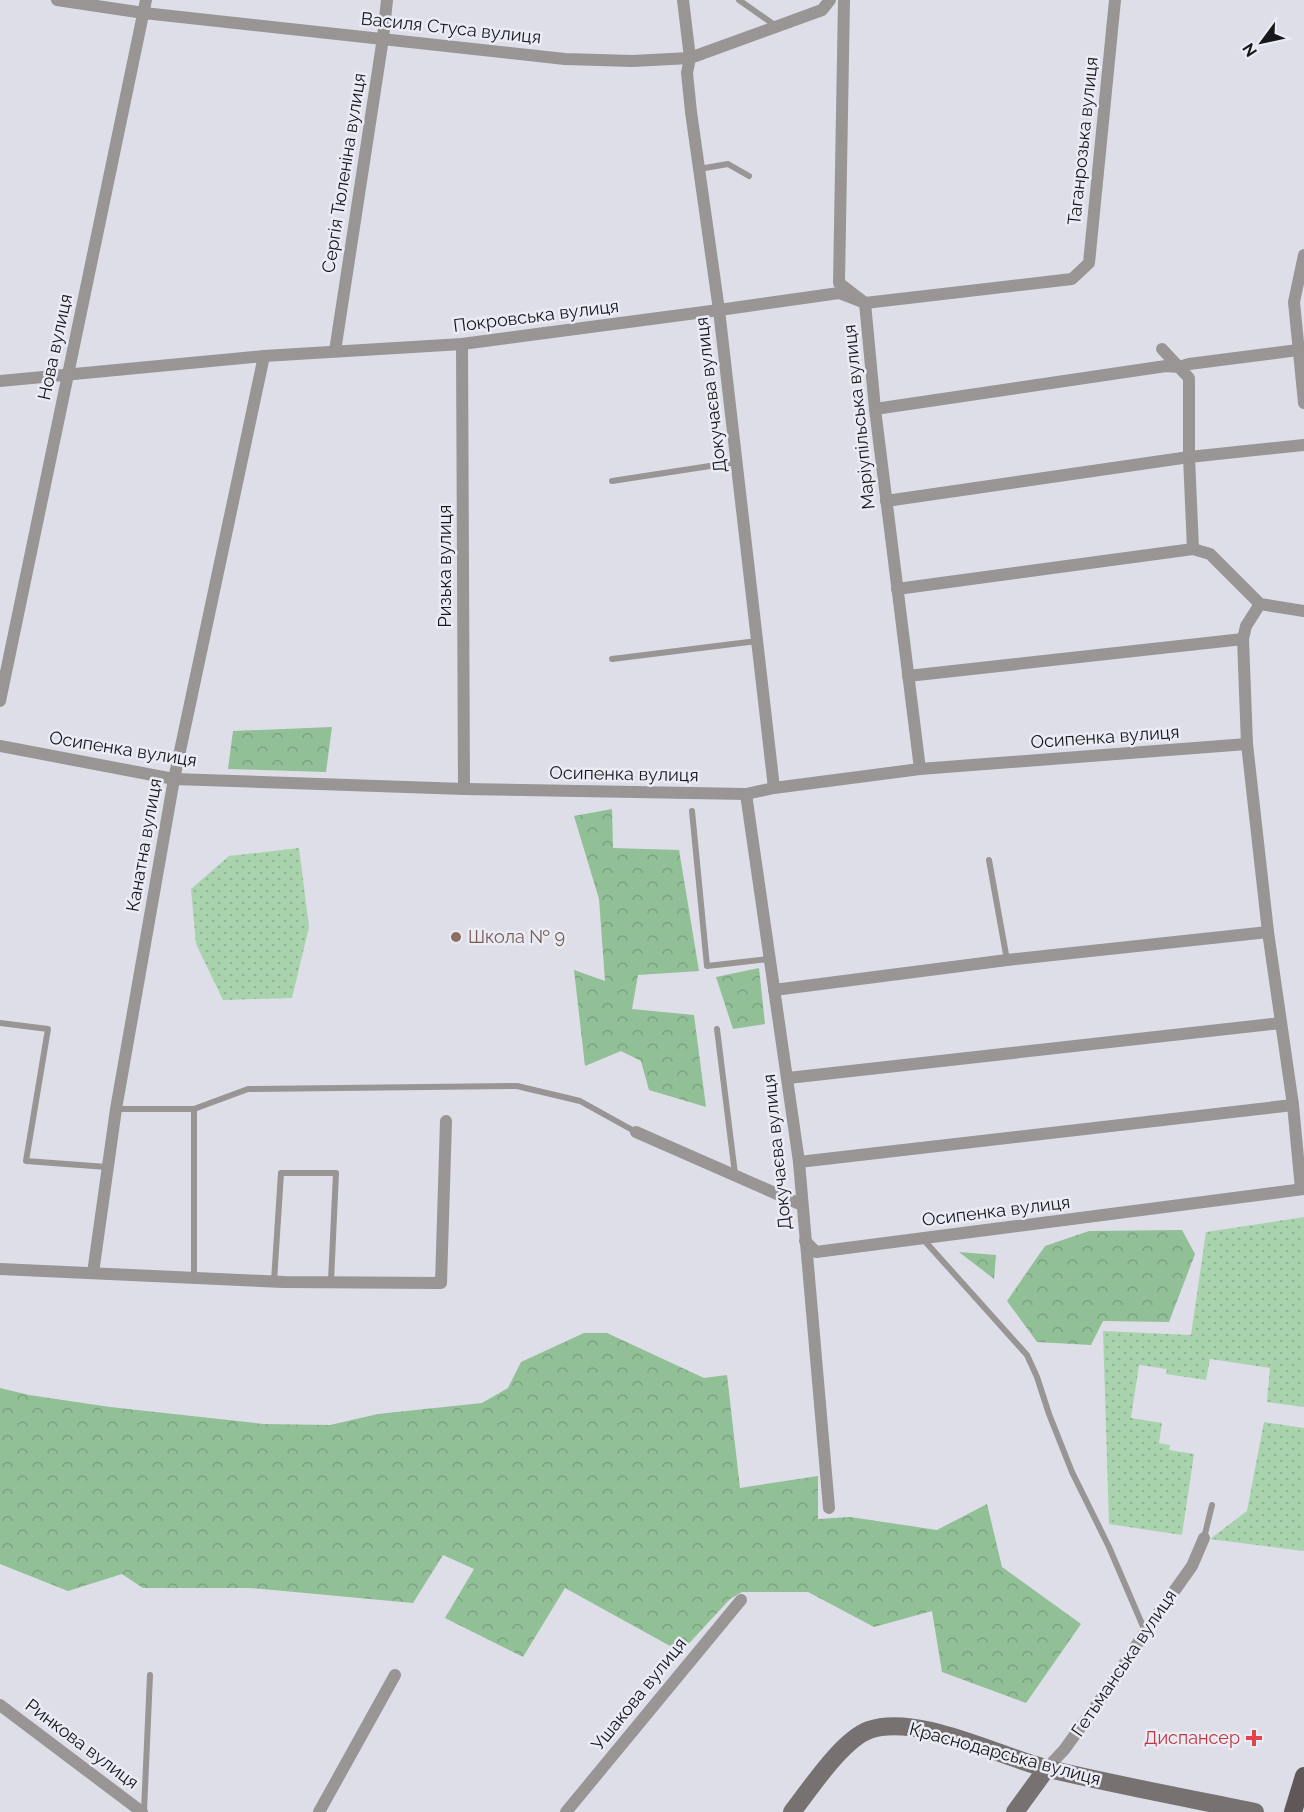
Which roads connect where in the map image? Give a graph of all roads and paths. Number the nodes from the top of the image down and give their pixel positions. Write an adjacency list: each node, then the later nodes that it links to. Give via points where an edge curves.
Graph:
1 (57, 0): 8 (street, Василя Стуса вулиця)
2 (387, 0): 10 (street, Сергія Тюленіна вулиця)
3 (683, 0): 11 (street, Докучаєва вулиця)
4 (739, 0): 9 (lane)
5 (830, 0): 9 (street, Василя Стуса вулиця, via 822,10)
6 (844, 0): 16 (street, Маріупільська вулиця, via 839,283)
7 (1115, 0): 15 (street, Таганрозька вулиця, via 1089,263)
8 (145, 6): 10 (street, Василя Стуса вулиця); 24 (street, Нова вулиця)
9 (776, 27): 11 (street, Василя Стуса вулиця)
10 (383, 38): 11 (street, Василя Стуса вулиця, via 564,59); 21 (street, Сергія Тюленіна вулиця)
11 (690, 58): 12 (street, Докучаєва вулиця, via 687,73)
12 (699, 169): 13 (lane, via 728,164); 17 (street, Докучаєва вулиця)
13 (749, 177)
14 (1304, 255): 20 (street, via 1294,302)
15 (1072, 279): 16 (street, Покровська вулиця)
16 (865, 303): 17 (street, Покровська вулиця, via 839,292); 27 (street, Маріупільська вулиця)
17 (719, 310): 18 (street, Покровська вулиця); 30 (street, Докучаєва вулиця)
18 (462, 344): 21 (street, Покровська вулиця); 47 (street, Ризька вулиця)
19 (1162, 350): 23 (street)
20 (1298, 350): 23 (street); 26 (street)
21 (334, 351): 22 (street, Покровська вулиця)
22 (264, 356): 24 (street, Покровська вулиця); 45 (street, Канатна вулиця)
23 (1179, 367): 27 (street); 29 (street, via 1189,378)
24 (67, 375): 25 (street, Покровська вулиця); 41 (street, Нова вулиця)
25 (0, 381)
26 (1304, 403)
27 (875, 409): 32 (street, Маріупільська вулиця)
28 (1304, 445): 29 (street)
29 (1189, 457): 32 (street); 33 (street)
30 (737, 462): 31 (lane); 38 (street, Докучаєва вулиця)
31 (612, 480)
32 (886, 501): 34 (street, Маріупільська вулиця)
33 (1193, 549): 34 (street); 35 (street, via 1210,554)
34 (897, 589): 40 (street, Маріупільська вулиця)
35 (1260, 603): 36 (street); 37 (street)
36 (1304, 611)
37 (1243, 639): 40 (street); 42 (street)
38 (757, 641): 39 (lane); 46 (street, Докучаєва вулиця)
39 (612, 658)
40 (908, 676): 44 (street, Маріупільська вулиця)
41 (0, 701)
42 (1246, 744): 44 (street, Осипенка вулиця); 51 (street)
43 (0, 746): 45 (street, Осипенка вулиця)
44 (920, 769): 46 (street, Осипенка вулиця)
45 (174, 779): 47 (street, Осипенка вулиця); 60 (street, Канатна вулиця)
46 (774, 788): 48 (street, Осипенка вулиця)
47 (464, 789): 48 (street, Осипенка вулиця)
48 (746, 795): 52 (street, Докучаєва вулиця)
49 (692, 811): 52 (lane, via 707,966)
50 (989, 860): 53 (lane)
51 (1268, 932): 53 (street); 56 (street)
52 (770, 958): 54 (street, Докучаєва вулиця)
53 (1007, 960): 54 (street)
54 (774, 990): 58 (street, Докучаєва вулиця)
55 (0, 1023): 65 (lane, via 48,1029 26,1161)
56 (1281, 1023): 58 (street); 59 (street)
57 (717, 1029): 66 (lane)
58 (788, 1078): 64 (street, Докучаєва вулиця)
59 (1293, 1105): 64 (street); 67 (street)
60 (116, 1109): 61 (lane); 65 (street, Канатна вулиця)
61 (194, 1109): 63 (lane, via 249,1089 517,1086 580,1101); 73 (lane)
62 (446, 1121): 75 (street, via 441,1283)
63 (636, 1132): 66 (street)
64 (799, 1162): 68 (street, Докучаєва вулиця)
65 (108, 1167): 72 (street, Канатна вулиця)
66 (735, 1175): 68 (street)
67 (1302, 1189): 69 (street, Осипенка вулиця)
68 (802, 1205): 70 (street, Докучаєва вулиця)
69 (922, 1238): 70 (street, Осипенка вулиця, via 816,1252); 80 (lane, via 1027,1355 1072,1472)
70 (805, 1241): 77 (street, Докучаєва вулиця)
71 (0, 1269): 72 (street)
72 (93, 1273): 73 (street)
73 (194, 1278): 74 (street)
74 (274, 1281): 75 (street); 75 (lane, via 281,1173 336,1173)
75 (331, 1281)
76 (1212, 1504): 78 (lane)
77 (829, 1508)
78 (1204, 1539): 80 (street, Гетьманська вулиця, via 1192,1566)
79 (741, 1600): 88 (street, Ушакова вулиця)
80 (1145, 1632): 84 (street, Гетьманська вулиця, via 1065,1750)
81 (150, 1675): 86 (lane)
82 (395, 1675): 87 (street)
83 (0, 1705): 86 (street, Ринкова вулиця)
84 (1047, 1768): 89 (street, Краснодарська вулиця, via 925,1729 896,1726 870,1730 852,1739); 90 (street, Гетьманська вулиця); 91 (street, Краснодарська вулиця)
85 (1304, 1776): 92 (main road)
86 (143, 1812)
87 (319, 1812)
88 (566, 1812)
89 (792, 1812)
90 (1015, 1812)
91 (1255, 1812)
92 (1293, 1812)

